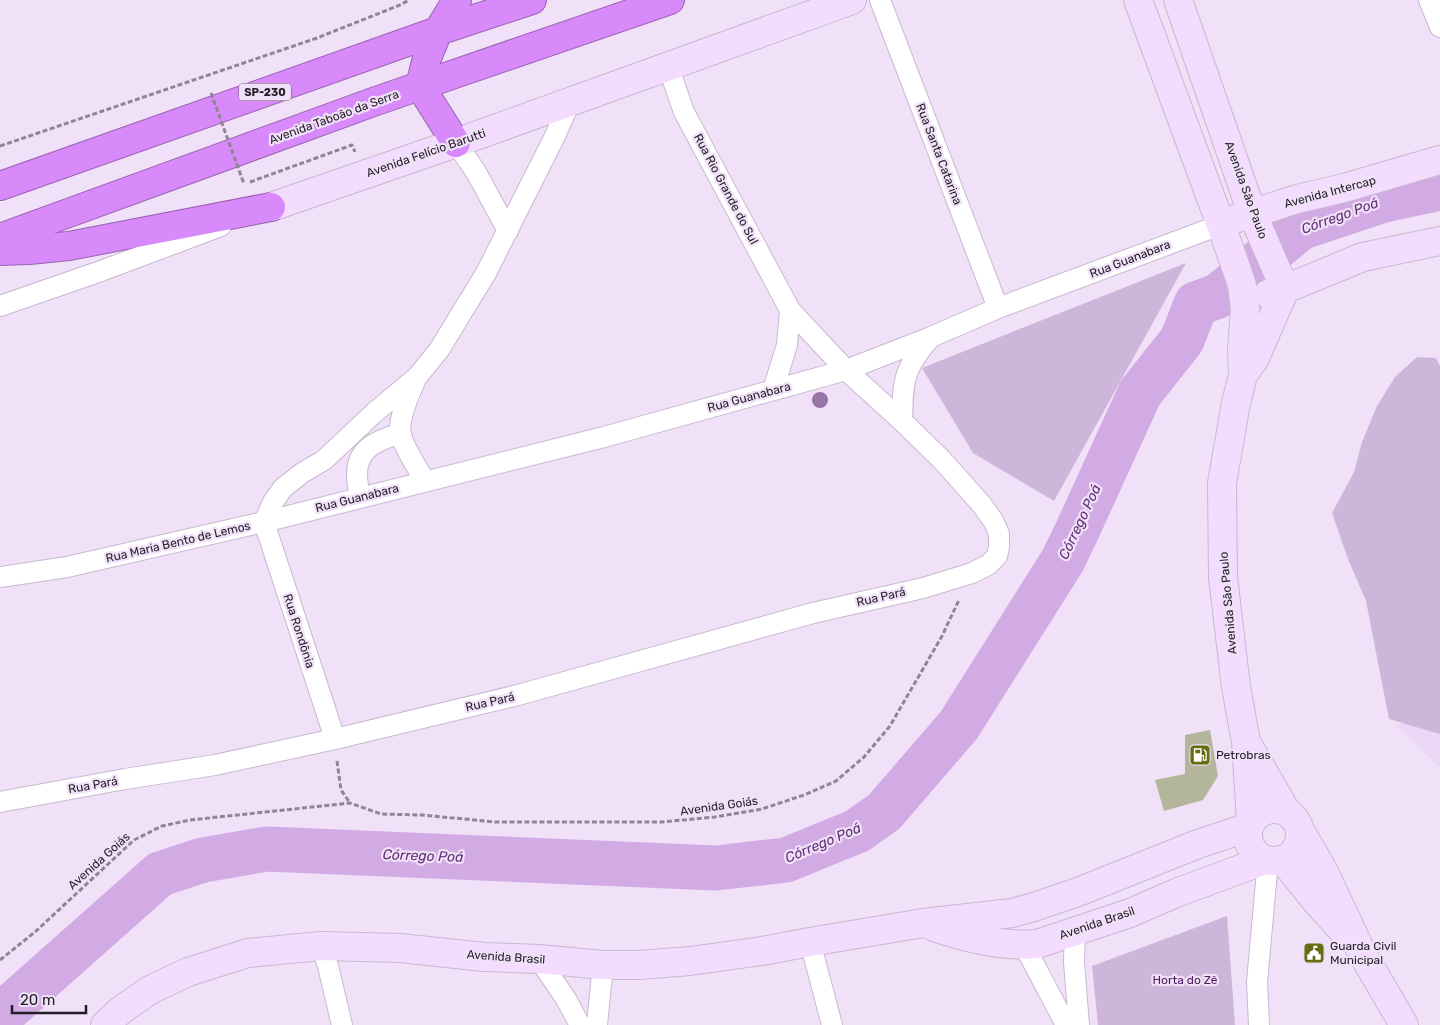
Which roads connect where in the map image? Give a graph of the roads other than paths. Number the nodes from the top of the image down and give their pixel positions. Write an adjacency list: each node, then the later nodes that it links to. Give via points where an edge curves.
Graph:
1 (457, 0): 12 (highway)
2 (532, 0): 12 (highway, SP-230)
3 (670, 0): 15 (highway, Avenida Taboão da Serra)
4 (852, 0): 14 (main road, Avenida Felício Barutti)
5 (880, 0): 30 (street, Rua Santa Catarina)
6 (1171, 0): 9 (main road, via 1150,10)
7 (1178, 0): 11 (main road, Avenida São Paulo)
8 (1430, 0): 10 (street)
9 (1139, 3): 13 (main road, Avenida São Paulo)
10 (1440, 27)
11 (1189, 29): 13 (main road, via 1177,23 1165,23); 21 (main road, Avenida São Paulo)
12 (438, 31): 15 (highway); 19 (highway, SP-230)
13 (1152, 42): 22 (main road, Avenida São Paulo)
14 (668, 66): 16 (main road, Avenida Felício Barutti); 31 (street, Rua Rio Grande do Sul, via 684,112)
15 (420, 86): 17 (highway); 24 (highway, Avenida Taboão da Serra)
16 (570, 102): 17 (main road, Avenida Felício Barutti); 23 (street, Rua Maria Bento de Lemos)
17 (456, 144): 20 (main road, Avenida Felício Barutti); 23 (street, via 476,172)
18 (1440, 160): 21 (main road, Avenida Intercap, via 1297,200)
19 (0, 186)
20 (271, 207): 26 (highway, via 69,246); 29 (street, Avenida Felício Barutti)
21 (1255, 219): 22 (main road, Avenida Intercap); 27 (main road, Avenida São Paulo)
22 (1223, 230): 28 (main road, Avenida São Paulo); 30 (street, Rua Guanabara)
23 (508, 231): 35 (street, Rua Maria Bento de Lemos, via 444,342)
24 (0, 238)
25 (1440, 241): 27 (main road, via 1363,257)
26 (0, 251)
27 (1281, 280): 28 (main road); 34 (main road, Avenida São Paulo, via 1255,358)
28 (1245, 292): 34 (main road, Avenida São Paulo)
29 (0, 306)
30 (998, 308): 32 (street, Rua Guanabara)
31 (790, 310): 33 (street, Rua Rio Grande do Sul); 36 (street, via 787,345)
32 (931, 337): 33 (street, Rua Guanabara); 37 (street, via 908,368)
33 (846, 370): 36 (street, Rua Guanabara); 37 (street, Rua Rio Grande do Sul)
34 (1243, 375): 47 (main road, Avenida São Paulo, via 1222,483 1223,568 1236,687)
35 (417, 377): 38 (street, Rua Maria Bento de Lemos, via 404,404); 39 (street, Rua Maria Bento de Lemos)
36 (772, 390): 41 (street, Rua Guanabara)
37 (902, 421): 44 (street, Rua Rio Grande do Sul, via 960,480 994,522 999,534 997,556)
38 (401, 433): 40 (street, via 374,443); 41 (street, Rua Maria Bento de Lemos)
39 (348, 438): 40 (street); 43 (street, Rua Maria Bento de Lemos, via 324,460 283,488)
40 (363, 453): 42 (street, via 357,473)
41 (425, 481): 42 (street, Rua Guanabara)
42 (359, 498): 43 (street, Rua Guanabara)
43 (264, 522): 45 (street, Rua Maria Bento de Lemos, via 67,567); 46 (street, Rua Rondônia)
44 (972, 573): 46 (street, Rua Pará, via 923,588 813,613 518,695)
45 (0, 577)
46 (335, 739): 48 (street, Rua Pará, via 215,765)
47 (1246, 742): 49 (main road, Avenida São Paulo); 50 (main road, Avenida São Paulo)
48 (0, 802)
49 (1294, 821): 50 (main road, via 1278,808 1270,808 1256,815); 51 (main road, via 1300,841 1297,849 1291,856); 58 (main road, Avenida São Paulo, via 1324,872)
50 (1250, 824): 51 (main road, via 1248,837 1251,847); 52 (main road, Avenida Brasil)
51 (1271, 865): 54 (main road, Avenida Brasil, via 1176,893 1130,913); 58 (main road, Avenida São Paulo, via 1316,901); 68 (street, via 1257,982)
52 (1034, 908): 53 (main road, Avenida Brasil); 56 (main road, via 1025,929)
53 (923, 924): 55 (main road, Avenida Brasil); 56 (main road, Avenida Brasil, via 984,941)
54 (1075, 931): 56 (main road, Avenida Brasil); 67 (street)
55 (810, 942): 60 (main road, Avenida Brasil, via 690,961); 65 (street)
56 (1024, 945): 66 (street)
57 (321, 946): 59 (main road, Avenida Brasil, via 400,948); 61 (main road, Avenida Brasil, via 248,953 188,972 150,990); 62 (street)
58 (1362, 953): 69 (main road, Avenida São Paulo)
59 (539, 959): 60 (main road, Avenida Brasil); 63 (street)
60 (603, 965): 64 (street)
61 (105, 1025)
62 (342, 1025)
63 (580, 1025)
64 (597, 1025)
65 (832, 1025)
66 (1066, 1025)
67 (1079, 1025)
68 (1259, 1025)
69 (1404, 1025)

